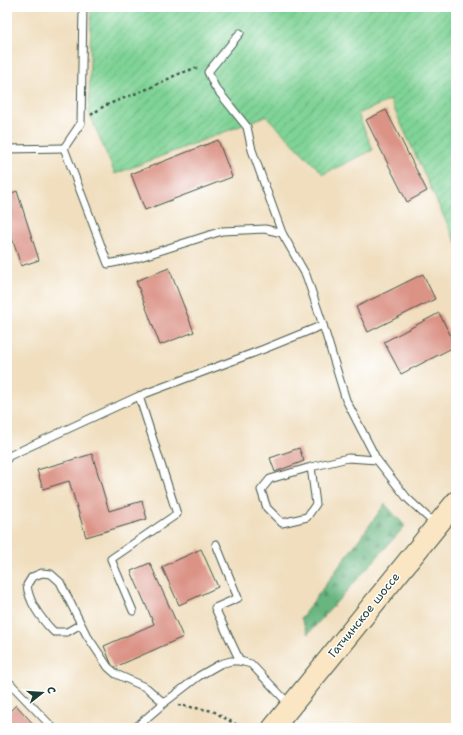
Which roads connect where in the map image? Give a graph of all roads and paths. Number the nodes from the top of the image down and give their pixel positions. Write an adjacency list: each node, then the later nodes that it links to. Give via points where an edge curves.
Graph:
1 (83, 7): 4 (lane)
2 (240, 33): 3 (lane)
3 (208, 72): 4 (path, via 195,68 176,75 104,106); 7 (lane, via 215,87 247,127 252,150)
4 (81, 123): 5 (lane)
5 (64, 148): 6 (lane); 7 (lane, via 108,264 137,258 222,231 265,229)
6 (7, 149)
7 (282, 233): 8 (lane, via 306,275)
8 (323, 325): 9 (lane); 11 (lane, via 346,400)
9 (139, 396): 10 (lane); 16 (lane, via 177,514 111,559)
10 (7, 458)
11 (377, 460): 12 (lane, via 348,458); 14 (lane, via 407,498)
12 (312, 467): 12 (lane, via 270,479 261,490 267,508 282,524 306,517 316,504)
13 (456, 502): 14 (main road, Гатчинское шоссе)
14 (436, 526): 21 (main road, Гатчинское шоссе)
15 (216, 544): 18 (lane, via 238,598 215,608)
16 (133, 611)
17 (81, 624): 17 (lane, via 60,582 51,574 42,573 32,577 27,585 28,595 42,620 54,632 67,632); 20 (lane, via 108,667 116,674 146,688)
18 (240, 661): 20 (lane, via 220,664 199,676); 21 (lane, via 251,664)
19 (7, 680): 22 (lane)
20 (164, 703): 23 (lane); 24 (path, via 213,710)
21 (291, 705): 25 (main road, Гатчинское шоссе)
22 (53, 728)
23 (135, 728)
24 (242, 728)
25 (273, 728)

